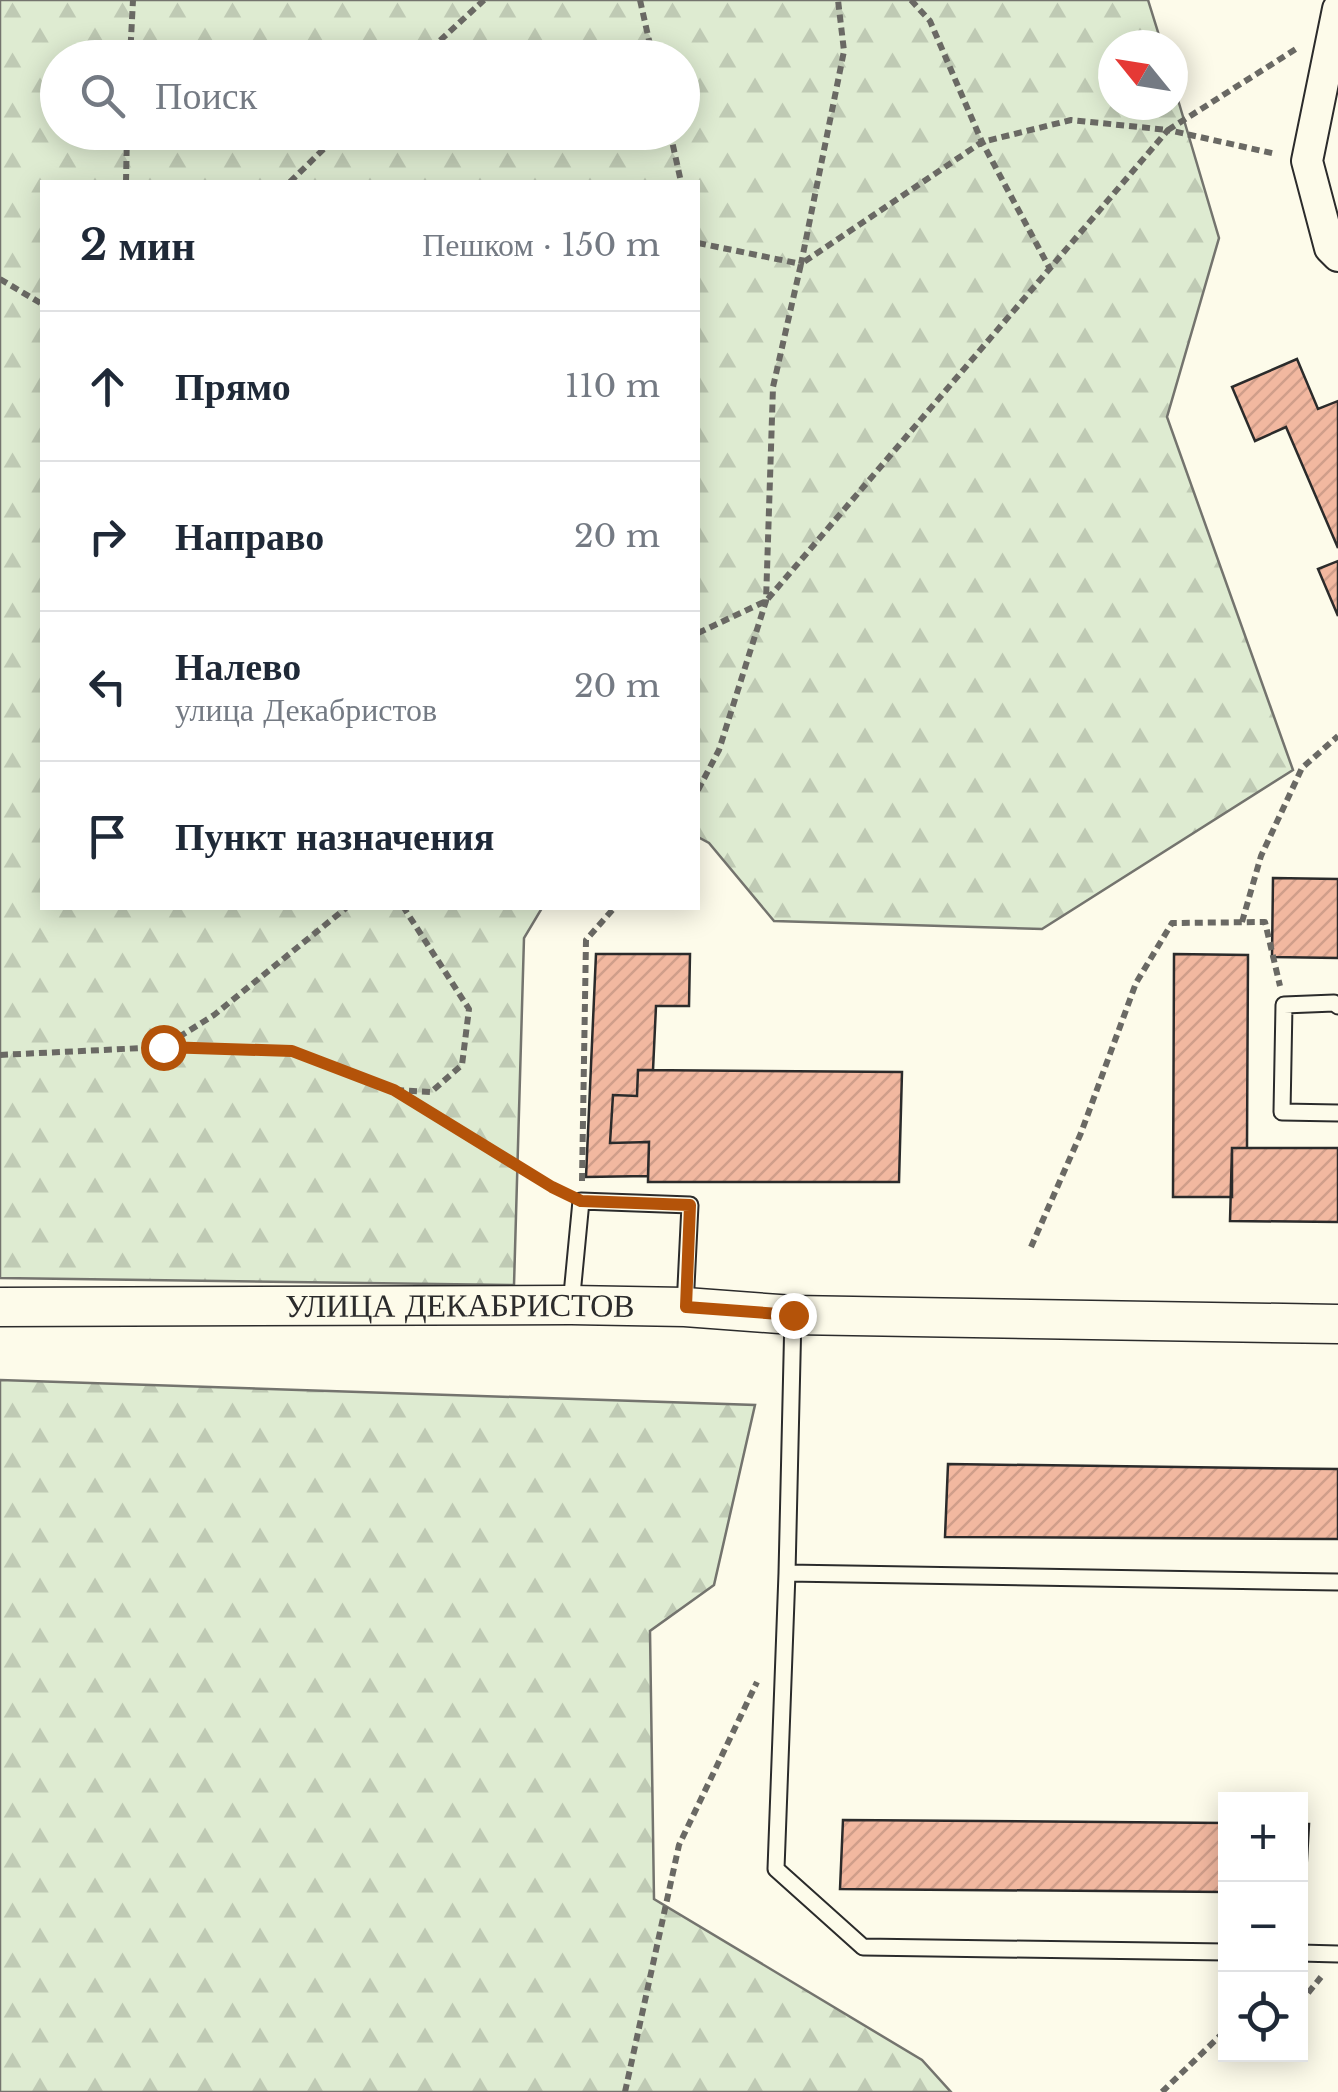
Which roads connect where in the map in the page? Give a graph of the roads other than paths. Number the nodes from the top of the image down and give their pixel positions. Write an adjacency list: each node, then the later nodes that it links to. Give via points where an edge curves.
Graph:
1 (1336, 17): 2 (street, via 1307,161 1330,248)
2 (1338, 256)
3 (1338, 1006): 4 (lane, via 1284,1005 1282,1112)
4 (1338, 1113)
5 (571, 1306): 6 (street, УЛИЦА ДЕКАБРИСТОВ); 7 (street, УЛИЦА ДЕКАБРИСТОВ); 7 (lane, via 581,1201 690,1205)
6 (0, 1307)
7 (686, 1307): 8 (street, УЛИЦА ДЕКАБРИСТОВ)
8 (793, 1315): 9 (street, УЛИЦА ДЕКАБРИСТОВ); 10 (lane)
9 (1338, 1324)
10 (787, 1573): 11 (lane); 12 (lane, via 776,1869 864,1947)
11 (1338, 1582)
12 (1218, 1952)
13 (1308, 1953): 14 (lane)
14 (1338, 1954)

